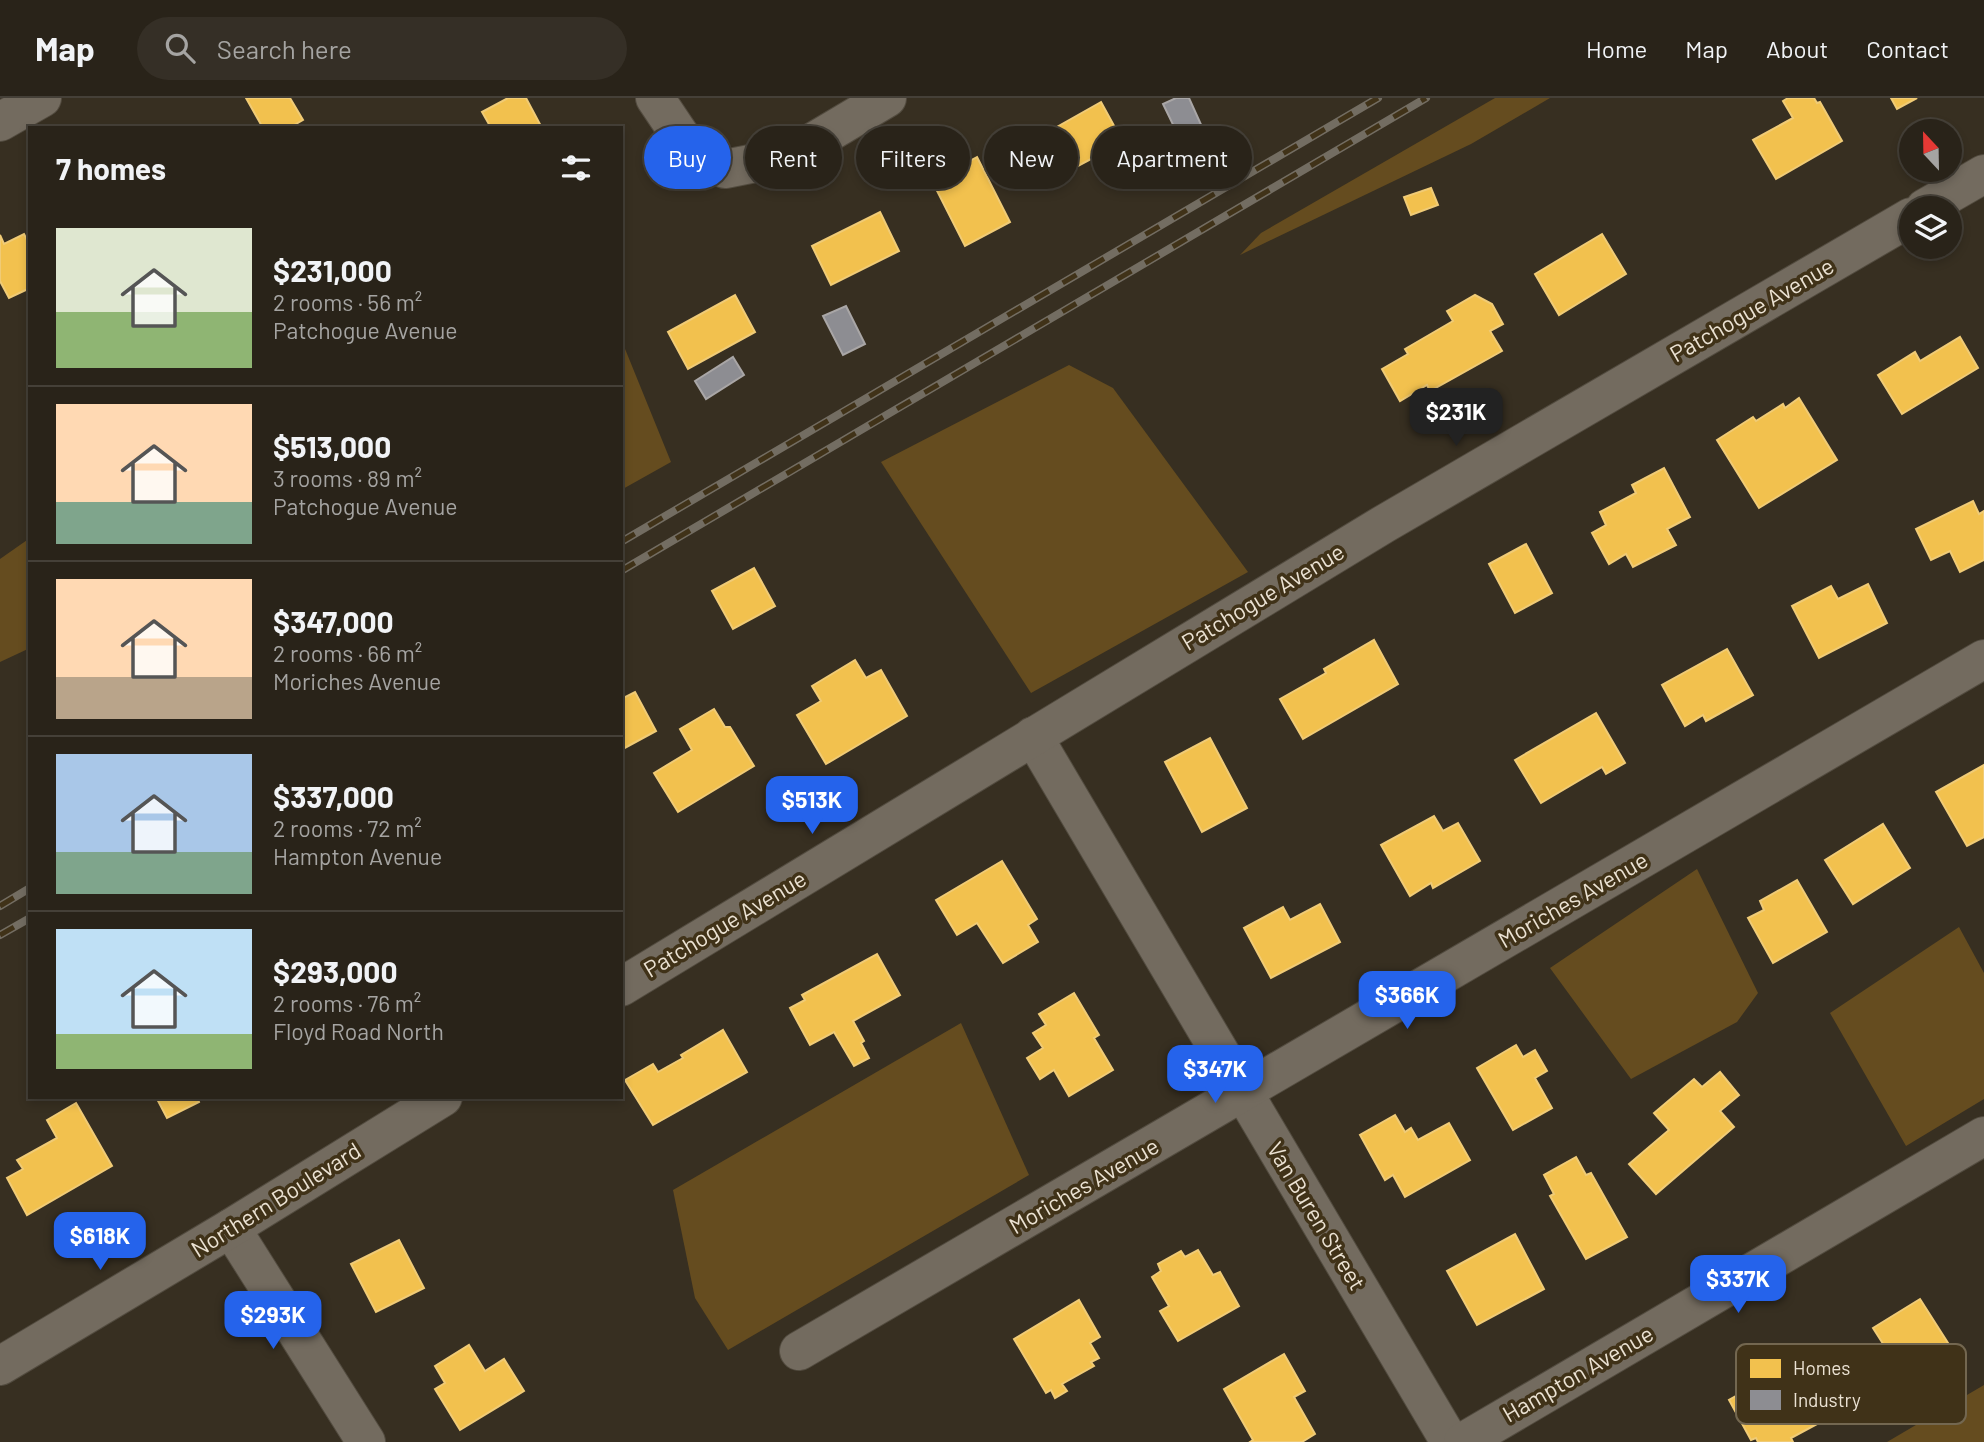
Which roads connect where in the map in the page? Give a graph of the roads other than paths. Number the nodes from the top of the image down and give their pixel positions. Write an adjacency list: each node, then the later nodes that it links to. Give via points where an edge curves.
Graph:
1 (42, 98): 4 (street)
2 (655, 98): 3 (street, via 694,156 725,169 766,161 813,142)
3 (887, 98)
4 (0, 122)
5 (1984, 174): 6 (street)
6 (1946, 196)
7 (1899, 224): 9 (street, Patchogue Avenue, via 1384,524)
8 (1984, 659): 11 (street, Moriches Avenue)
9 (1033, 736): 10 (street, Patchogue Avenue); 11 (street, Van Buren Street)
10 (623, 986)
11 (1242, 1093): 15 (street, Moriches Avenue); 18 (street, Van Buren Street)
12 (440, 1099): 14 (street, Northern Boulevard)
13 (1984, 1136): 19 (street, Hampton Avenue)
14 (231, 1228): 16 (street, Northern Boulevard); 17 (street)
15 (799, 1351)
16 (0, 1366)
17 (366, 1442)
18 (1450, 1442)
19 (1463, 1442)

